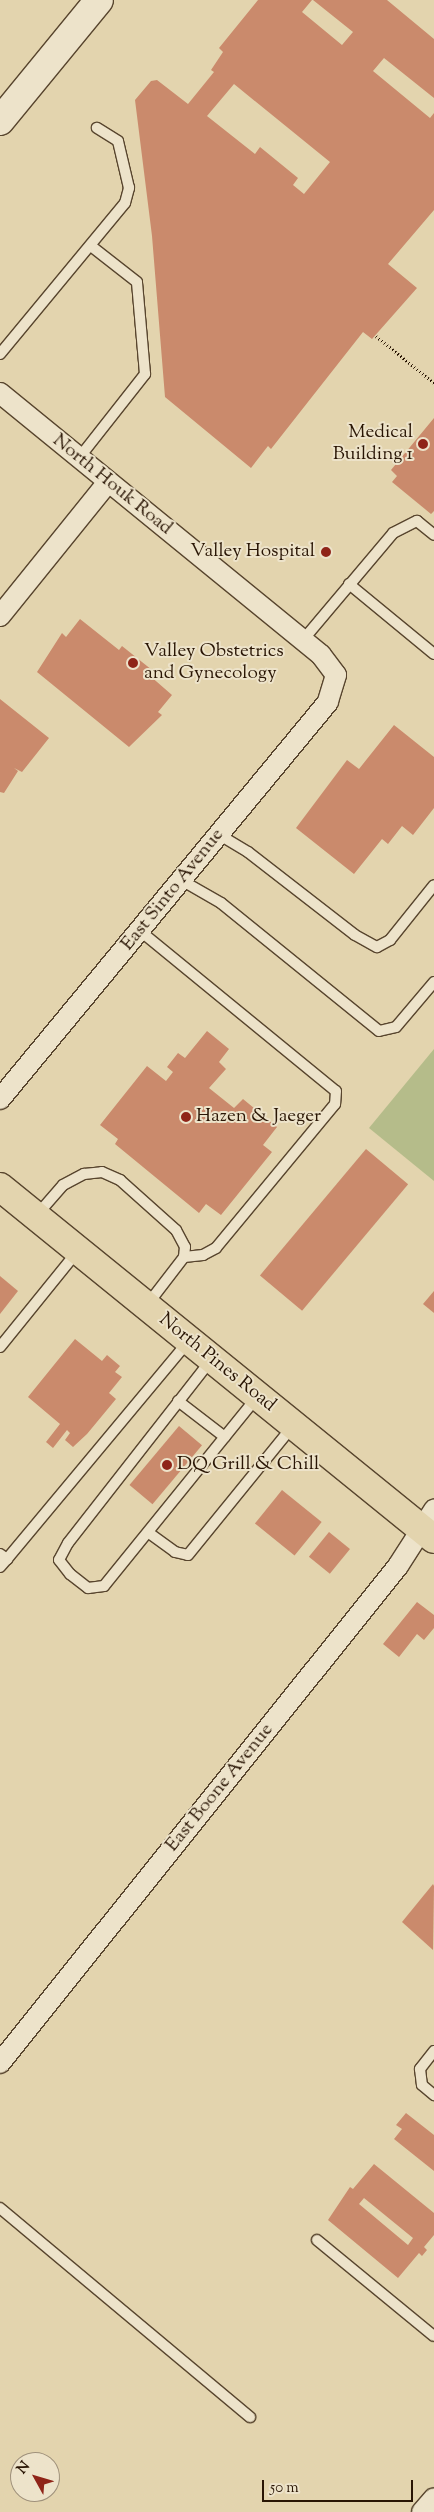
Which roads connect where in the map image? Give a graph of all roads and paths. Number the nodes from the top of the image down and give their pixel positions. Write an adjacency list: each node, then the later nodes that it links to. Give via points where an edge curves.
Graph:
1 (98, 0): 2 (street)
2 (0, 121)
3 (97, 128): 4 (lane, via 118,141 129,188 125,203)
4 (91, 246): 6 (lane); 9 (lane, via 137,282 145,374)
5 (376, 336): 7 (path)
6 (0, 354)
7 (434, 383)
8 (0, 393): 9 (street, North Houk Road)
9 (79, 458): 10 (street, North Houk Road)
10 (108, 482): 13 (street); 14 (street, North Houk Road)
11 (434, 535): 12 (lane, via 417,521 393,533)
12 (349, 584): 14 (lane); 15 (lane)
13 (0, 616)
14 (303, 640): 16 (street, North Houk Road, via 321,655)
15 (434, 654)
16 (336, 675): 17 (street, East Sinto Avenue, via 328,702)
17 (218, 834): 18 (street, East Sinto Avenue); 19 (lane, via 376,947 390,940)
18 (181, 880): 20 (street, East Sinto Avenue); 21 (lane, via 221,903 379,1031 396,1027)
19 (434, 885)
20 (139, 930): 22 (street, East Sinto Avenue); 26 (lane, via 336,1091 335,1104 216,1248 204,1256)
21 (434, 982)
22 (0, 1099)
23 (0, 1187): 24 (main road, North Pines Road)
24 (36, 1216): 25 (main road, North Pines Road); 26 (lane, via 63,1186 84,1174 102,1172 120,1180 176,1230 185,1247)
25 (77, 1251): 27 (main road, North Pines Road); 29 (lane)
26 (184, 1257): 27 (lane)
27 (146, 1306): 28 (main road, North Pines Road)
28 (189, 1341): 30 (main road, North Pines Road); 37 (lane)
29 (0, 1347)
30 (211, 1359): 31 (main road, North Pines Road); 32 (lane)
31 (258, 1396): 33 (main road, North Pines Road); 34 (lane)
32 (178, 1402): 34 (lane); 36 (lane, via 58,1560 88,1588 104,1586)
33 (293, 1425): 35 (main road, North Pines Road); 36 (lane, via 188,1556 175,1552)
34 (225, 1437): 36 (lane)
35 (430, 1526): 39 (street, East Boone Avenue)
36 (149, 1533)
37 (2, 1560)
38 (434, 2051): 40 (lane, via 420,2069 422,2085)
39 (0, 2063)
40 (434, 2095)
41 (0, 2208): 44 (lane)
42 (317, 2240): 43 (lane)
43 (434, 2336)
44 (250, 2417)
45 (434, 2498): 46 (street)
46 (422, 2512)

